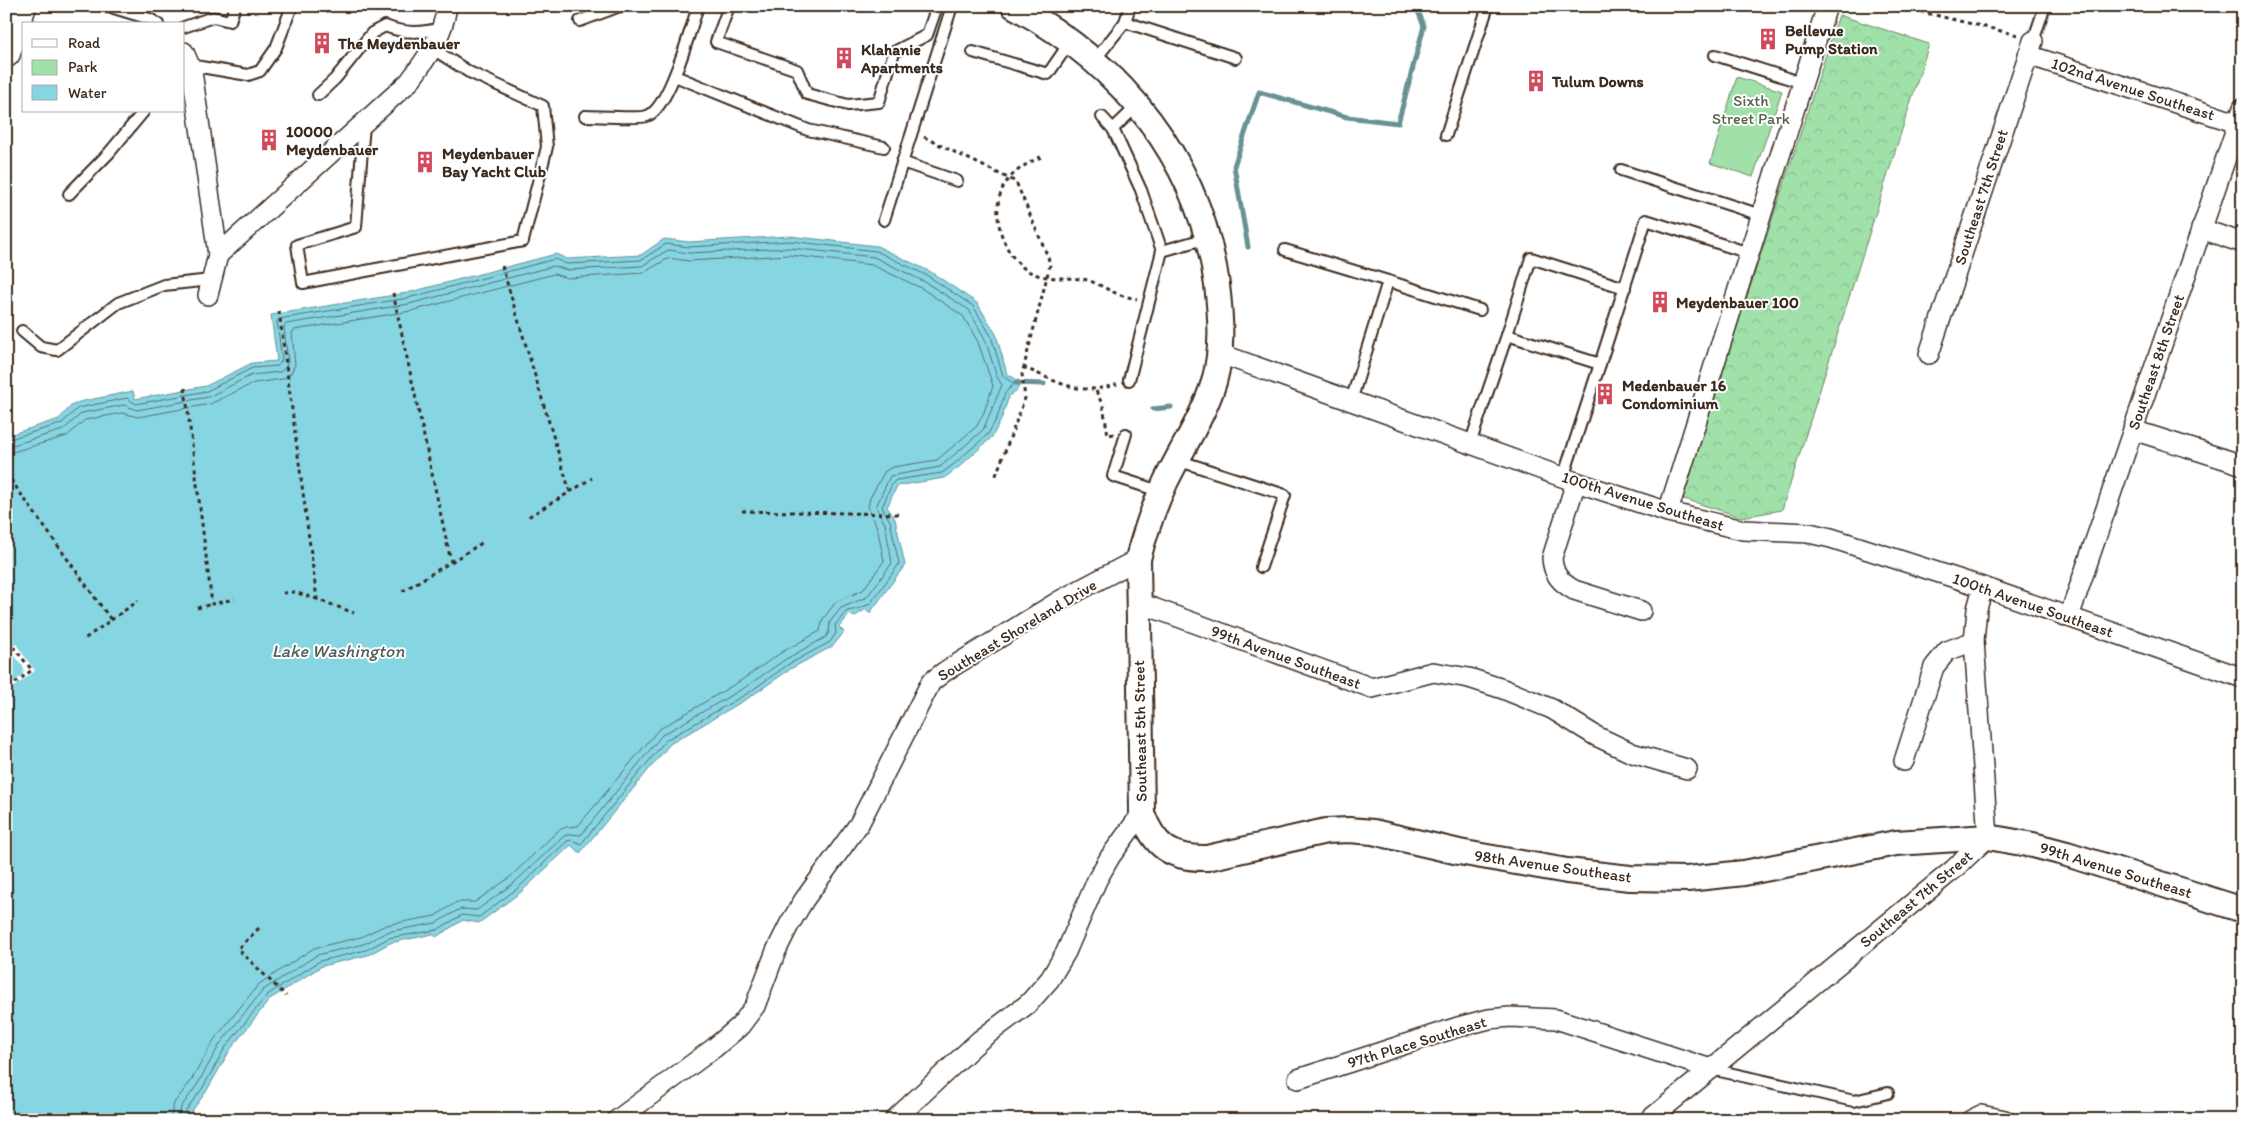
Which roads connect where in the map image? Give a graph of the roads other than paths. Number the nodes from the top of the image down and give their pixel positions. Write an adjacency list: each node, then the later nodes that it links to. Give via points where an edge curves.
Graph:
1 (22, 6): 25 (main road)
2 (107, 6): 17 (lane)
3 (235, 6): 19 (lane, via 230,21 213,17)
4 (292, 6): 27 (lane, via 276,48 260,71 248,74)
5 (447, 6): 20 (street)
6 (620, 6): 16 (lane)
7 (698, 6): 30 (lane)
8 (729, 6): 9 (lane, via 716,42 797,70 807,94 848,104 879,102 894,52 927,35)
9 (937, 6)
10 (952, 6): 42 (lane)
11 (1130, 6): 18 (lane)
12 (1488, 6): 40 (lane)
13 (1827, 6): 31 (street)
14 (2045, 6): 22 (lane)
15 (1025, 9): 21 (street, Southeast 5th Street)
16 (580, 21)
17 (155, 22)
18 (1125, 22): 28 (lane); 29 (lane)
19 (185, 27)
20 (442, 28): 23 (street); 32 (lane, via 423,33 401,33 385,26 372,33 335,80)
21 (1071, 41): 24 (lane, via 1048,74); 29 (street, Southeast 5th Street)
22 (2031, 48): 36 (street, 102nd Avenue Southeast); 62 (street, Southeast 7th Street)
23 (433, 49): 38 (street, via 409,82); 38 (lane, via 469,72 543,106 548,146 523,241 303,283 297,245 356,227)
24 (973, 52)
25 (6, 53)
26 (1715, 55): 31 (lane)
27 (186, 58): 54 (street)
28 (1236, 58)
29 (1094, 61): 33 (street, Southeast 5th Street)
30 (675, 76): 35 (lane, via 658,108 647,116); 41 (lane, via 808,130)
31 (1803, 83): 46 (street)
32 (318, 95)
33 (1137, 105): 39 (lane); 49 (street, Southeast 5th Street, via 1150,119 1182,169)
34 (143, 112): 45 (lane)
35 (585, 116)
36 (2240, 116): 48 (street, Southeast 8th Street)
37 (1102, 117): 39 (lane)
38 (364, 123): 54 (street)
39 (1114, 129): 51 (lane, via 1141,190)
40 (1446, 135)
41 (884, 147)
42 (902, 162): 44 (lane); 47 (lane)
43 (1622, 170): 46 (lane)
44 (957, 181)
45 (69, 194)
46 (1761, 215): 53 (street)
47 (884, 220)
48 (2201, 229): 50 (street); 66 (street, Southeast 8th Street)
49 (1208, 238): 51 (lane); 61 (street, Southeast 5th Street, via 1221,312)
50 (2243, 243)
51 (1162, 250): 64 (lane)
52 (1285, 250): 55 (lane)
53 (1749, 253): 57 (lane, via 1646,220); 73 (street)
54 (218, 255): 56 (street)
55 (1388, 281): 58 (lane); 65 (lane)
56 (210, 288): 59 (lane, via 164,286 118,303 57,350 41,347)
57 (1625, 288): 60 (lane, via 1531,258); 63 (lane)
58 (1480, 310)
59 (22, 331)
60 (1507, 335): 63 (lane); 68 (lane)
61 (1221, 354): 65 (street, 100th Avenue Southeast); 69 (street, Southeast 5th Street, via 1203,412)
62 (1928, 354)
63 (1600, 364): 71 (lane)
64 (1129, 380)
65 (1351, 401): 68 (street, 100th Avenue Southeast)
66 (2134, 430): 70 (street); 79 (street, Southeast 8th Street)
67 (1126, 434): 72 (lane, via 1112,476)
68 (1470, 444): 71 (street, 100th Avenue Southeast)
69 (1177, 460): 72 (street, Southeast 5th Street); 75 (lane, via 1285,496)
70 (2243, 465)
71 (1569, 480): 73 (street, 100th Avenue Southeast); 78 (street, via 1552,558 1557,577 1574,590)
72 (1162, 492): 74 (street, Southeast 5th Street, via 1146,528)
73 (1668, 512): 76 (street, 100th Avenue Southeast, via 1743,530 1809,533 1831,538)
74 (1138, 558): 77 (street, Southeast 5th Street); 90 (street, Southeast Shoreland Drive, via 1059,601 932,682 860,824 789,925 755,1006 740,1026 714,1048)
75 (1261, 567)
76 (1983, 587): 79 (street, 100th Avenue Southeast); 80 (street)
77 (1137, 602): 83 (street, 99th Avenue Southeast, via 1372,688 1433,672 1503,688 1632,753); 84 (street, Southeast 5th Street)
78 (1641, 611)
79 (2068, 617): 81 (street, 100th Avenue Southeast)
80 (1974, 641): 82 (street, via 1947,652 1934,667); 85 (street)
81 (2243, 678)
82 (1904, 761)
83 (1687, 769)
84 (1142, 813): 85 (street, 98th Avenue Southeast, via 1155,840 1164,848 1190,858 1208,858 1326,831 1349,830 1567,871 1630,878 1687,879 1744,873 1896,843); 91 (street, Southeast 5th Street, via 1097,880 1066,952 1050,979 1029,1003 980,1040)
85 (1988, 837): 86 (street, 99th Avenue Southeast, via 2068,854); 87 (street, Southeast 7th Street, via 1954,869)
86 (2243, 910)
87 (1711, 1069): 88 (street, 97th Place Southeast, via 1556,1019 1510,1017 1458,1027); 89 (lane, via 1854,1101); 92 (street, Southeast 7th Street)
88 (1298, 1079)
89 (1888, 1093)
90 (617, 1120)
91 (894, 1120)
92 (1649, 1120)
93 (1971, 1120): 94 (street, via 1981,1115)
94 (2005, 1120)

